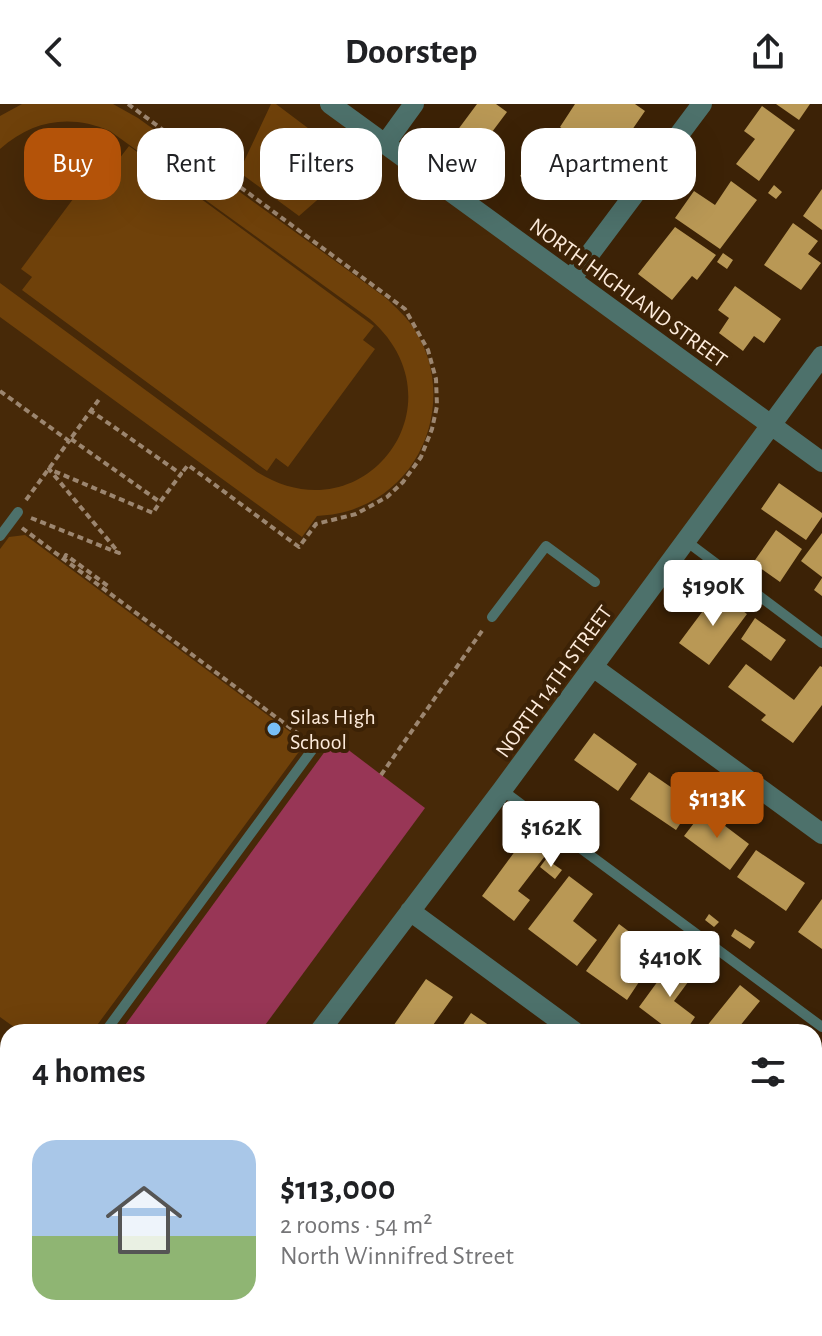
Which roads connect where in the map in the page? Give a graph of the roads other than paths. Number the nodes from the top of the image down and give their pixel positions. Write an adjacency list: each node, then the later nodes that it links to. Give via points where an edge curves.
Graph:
1 (330, 104): 4 (street, NORTH HIGHLAND STREET)
2 (414, 104): 4 (street)
3 (702, 104): 5 (street)
4 (385, 144): 5 (street, NORTH HIGHLAND STREET)
5 (571, 279): 7 (street, NORTH HIGHLAND STREET)
6 (822, 356): 7 (street, NORTH 14TH STREET)
7 (771, 425): 8 (street, NORTH HIGHLAND STREET); 11 (street, NORTH 14TH STREET)
8 (822, 462)
9 (15, 516): 10 (lane)
10 (0, 536)
11 (686, 541): 14 (lane); 15 (street, NORTH 14TH STREET)
12 (595, 582): 13 (lane, via 546,546)
13 (492, 617)
14 (822, 643)
15 (593, 667): 17 (street, NORTH 14TH STREET); 18 (street)
16 (315, 746): 20 (lane)
17 (502, 790): 19 (street, NORTH 14TH STREET); 23 (lane)
18 (822, 834)
19 (410, 911): 21 (street, NORTH 14TH STREET); 22 (street)
20 (111, 1024)
21 (327, 1024)
22 (564, 1024)
23 (818, 1024)

